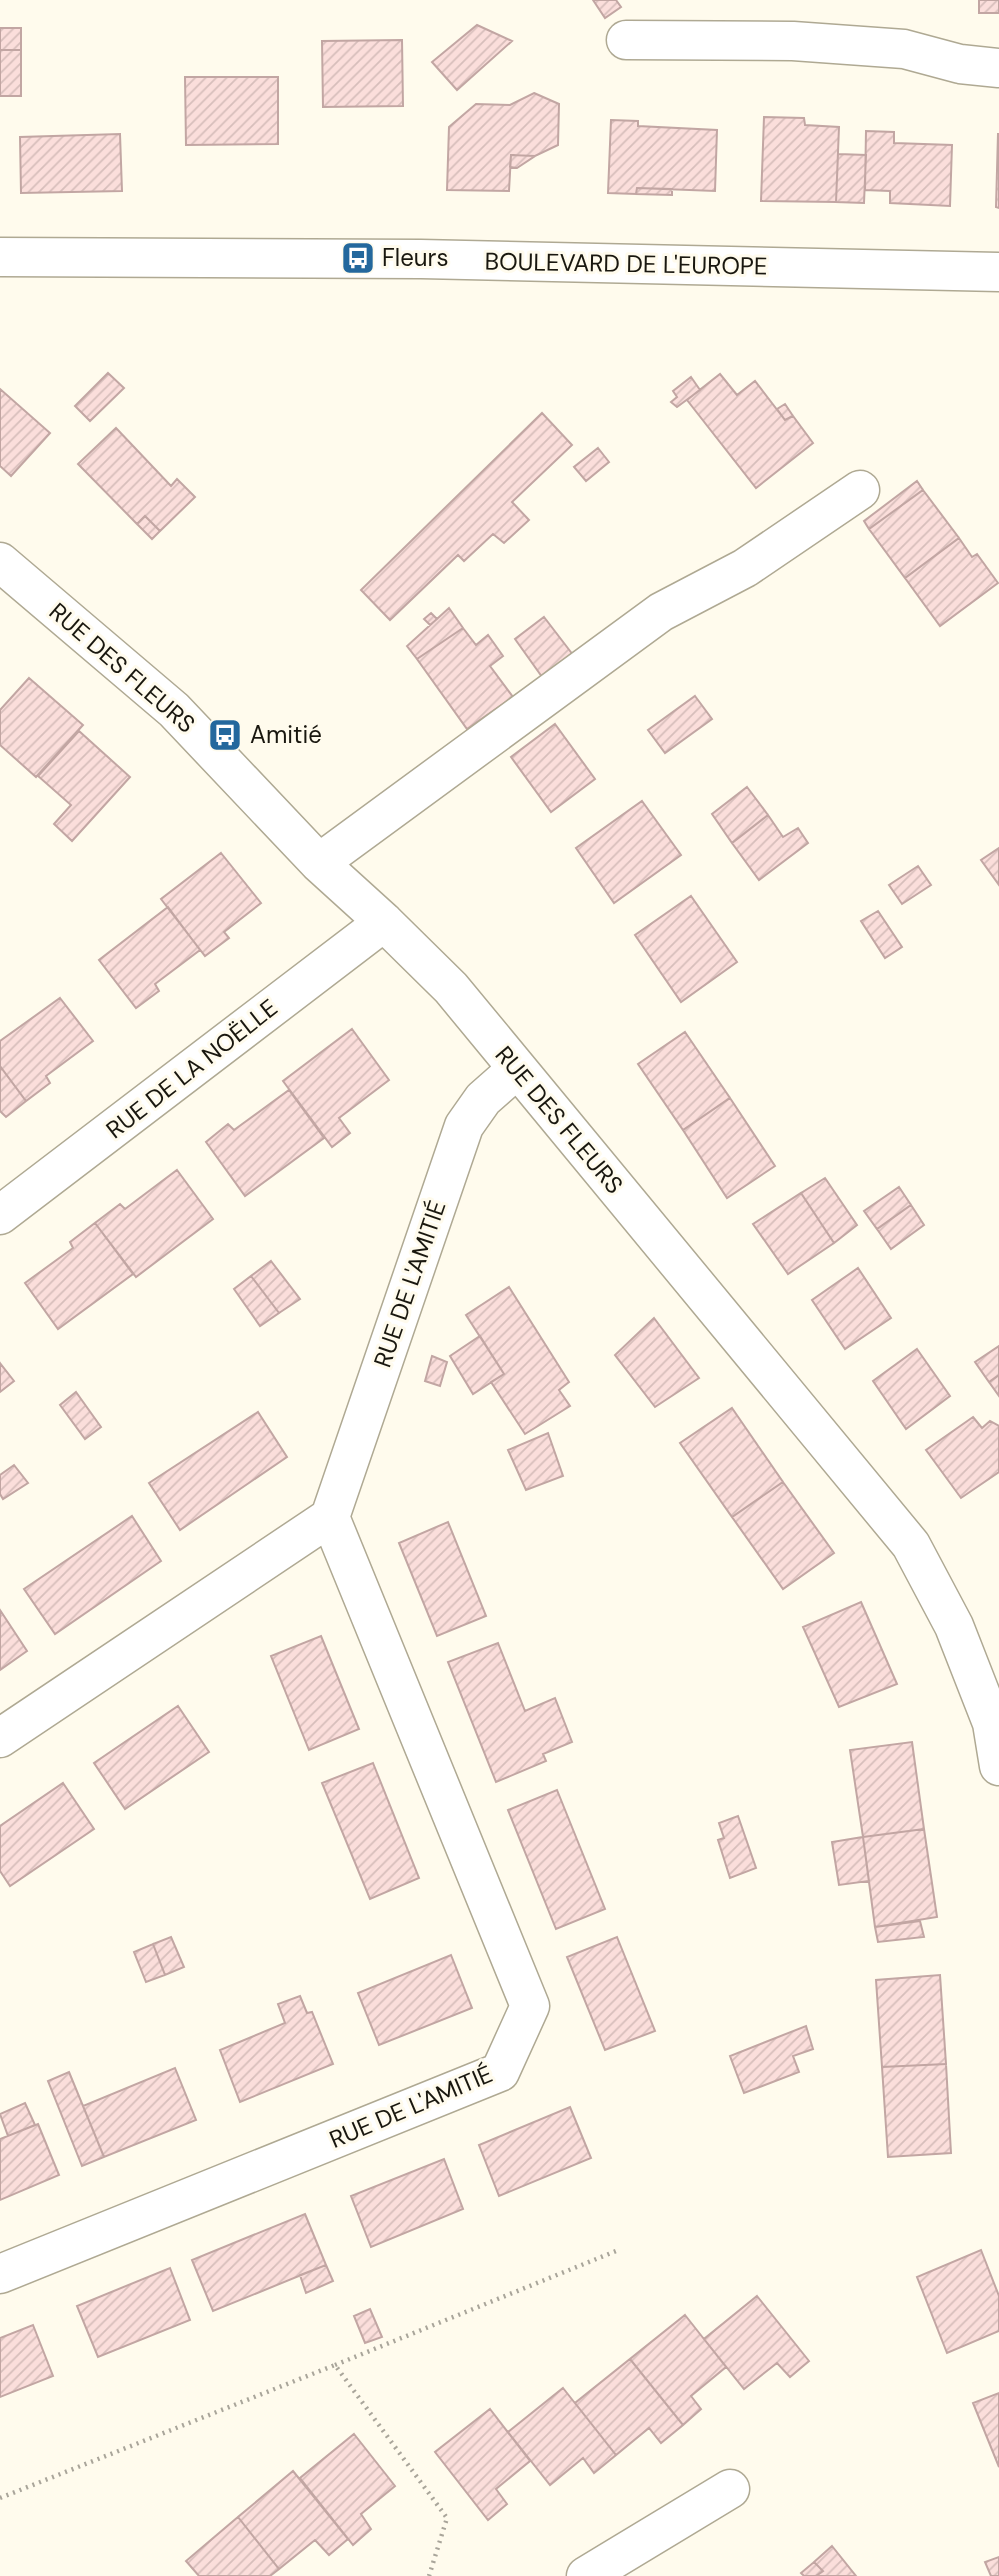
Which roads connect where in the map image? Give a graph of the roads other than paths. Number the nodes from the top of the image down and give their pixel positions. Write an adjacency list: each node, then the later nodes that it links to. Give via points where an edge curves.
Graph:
1 (626, 40): 2 (street, via 793,41 904,49 960,64)
2 (999, 68)
3 (0, 257): 4 (street, BOULEVARD DE L'EUROPE, via 435,259)
4 (999, 272)
5 (860, 490): 7 (street, via 745,568 661,612)
6 (0, 562): 7 (street, RUE DES FLEURS, via 174,710)
7 (319, 863): 8 (street, RUE DES FLEURS)
8 (384, 922): 9 (street, RUE DES FLEURS, via 451,988); 10 (street, RUE DE LA NOËLLE)
9 (517, 1069): 11 (street, RUE DE L'AMITIÉ, via 483,1099 464,1126); 13 (street, RUE DES FLEURS, via 911,1545 954,1626 992,1723)
10 (0, 1215)
11 (330, 1517): 12 (street); 14 (street, RUE DE L'AMITIÉ, via 530,2006 500,2072)
12 (0, 1738)
13 (999, 1766)
14 (0, 2274)
15 (730, 2489): 16 (street)
16 (586, 2576)

